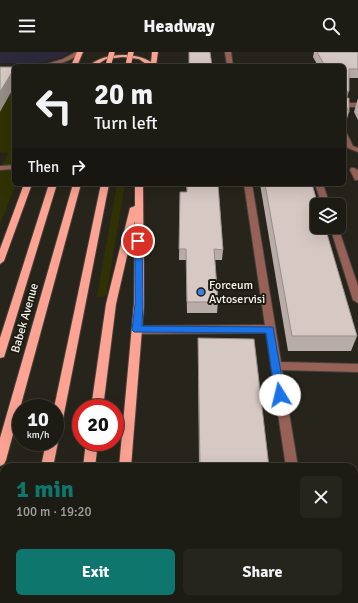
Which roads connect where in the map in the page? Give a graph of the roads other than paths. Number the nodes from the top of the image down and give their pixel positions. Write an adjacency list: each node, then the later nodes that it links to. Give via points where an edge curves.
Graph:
1 (80, 52): 6 (street); 7 (main road)
2 (112, 52): 9 (main road, bridge)
3 (131, 52): 10 (main road, bridge)
4 (155, 52): 12 (main road)
5 (228, 52): 13 (street)
6 (50, 64)
7 (75, 64)
8 (93, 64): 11 (main road, via 105,54 122,52 146,56)
9 (109, 64)
10 (128, 64)
11 (151, 64)
12 (152, 64)
13 (230, 64)
14 (346, 105): 15 (street)
15 (358, 105)
16 (346, 138): 17 (street, via 350,147)
17 (358, 150)
18 (12, 167): 19 (street)
19 (0, 168)
20 (354, 170): 21 (street)
21 (358, 178)
22 (27, 186): 31 (main road)
23 (53, 186): 35 (main road)
24 (76, 186): 42 (main road, Babek Avenue)
25 (106, 186): 38 (main road)
26 (248, 186): 33 (street)
27 (320, 186): 29 (street)
28 (138, 189): 34 (main road); 39 (main road, via 111,304)
29 (324, 198)
30 (336, 234): 32 (street)
31 (0, 261)
32 (357, 296)
33 (270, 329): 34 (street); 36 (street)
34 (137, 330): 45 (main road)
35 (0, 354)
36 (276, 366): 37 (street); 46 (street)
37 (358, 368)
38 (61, 399)
39 (98, 399)
40 (50, 451): 43 (main road)
41 (91, 451): 44 (main road)
42 (0, 460)
43 (48, 463)
44 (89, 463)
45 (126, 463)
46 (291, 463)

